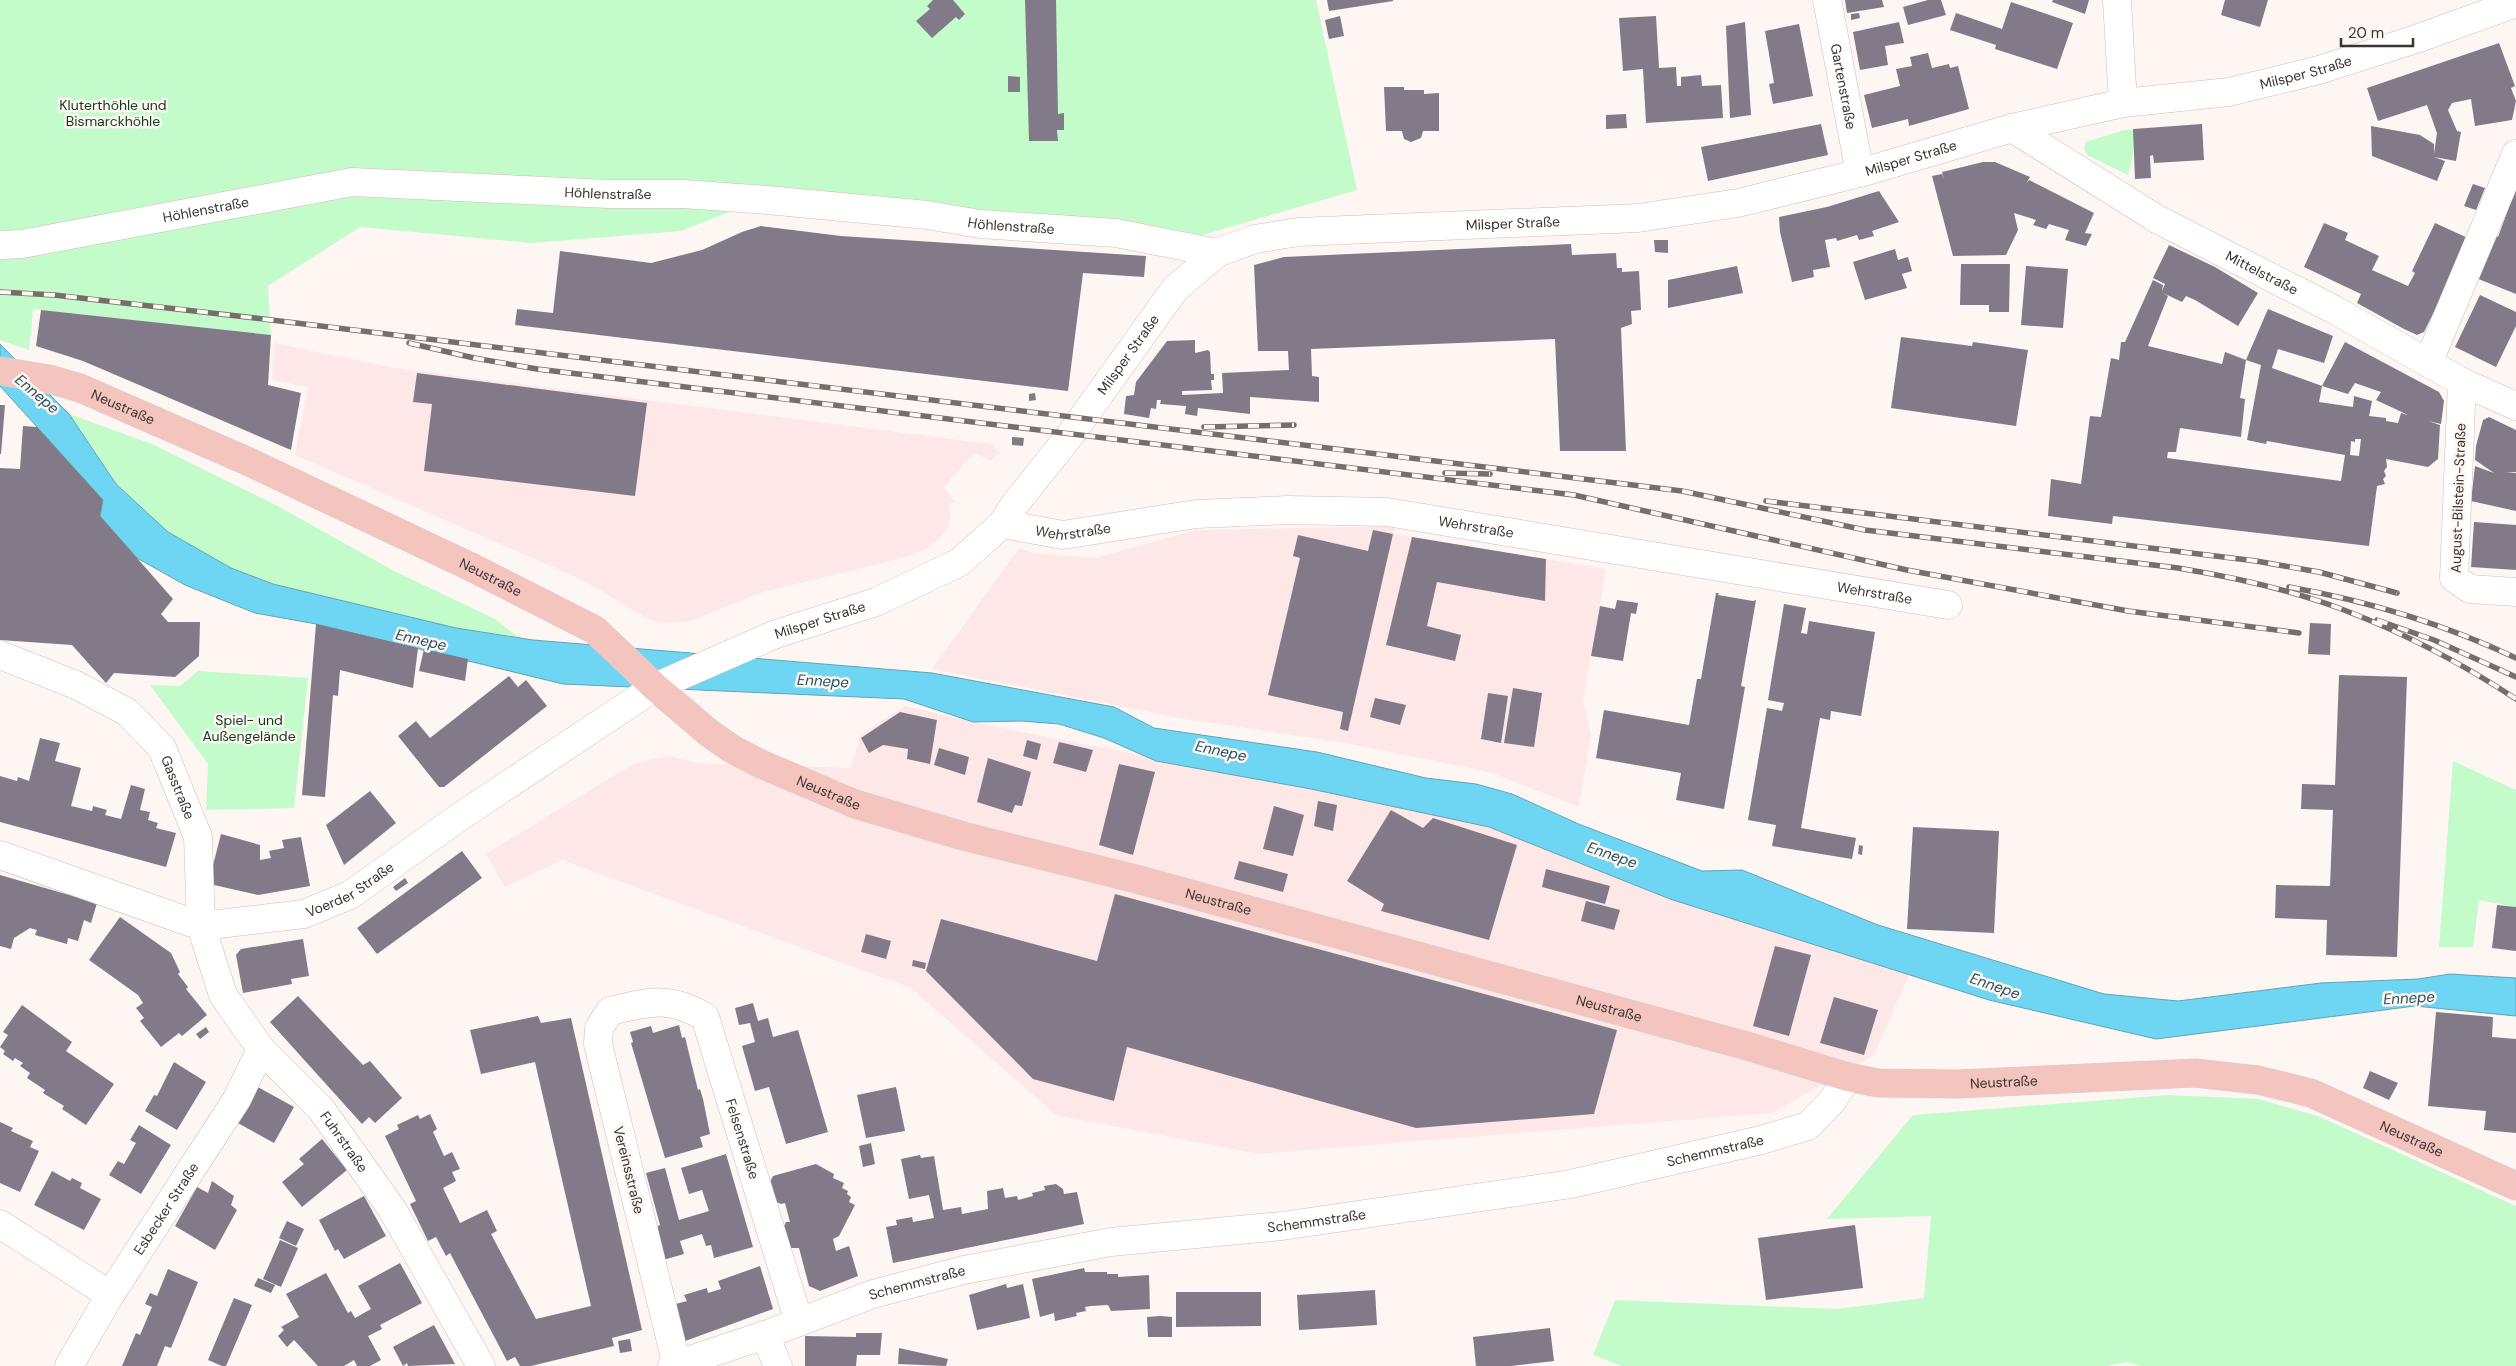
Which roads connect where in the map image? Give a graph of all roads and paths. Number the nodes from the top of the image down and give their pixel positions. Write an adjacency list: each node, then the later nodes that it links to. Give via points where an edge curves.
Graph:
1 (1827, 0): 7 (street, Gartenstraße)
2 (2117, 0): 4 (street)
3 (2514, 10): 4 (street, Milsper Straße, via 2319,70 2228,92)
4 (2123, 103): 5 (street, Milsper Straße)
5 (2012, 128): 7 (street, Milsper Straße); 10 (street, Mittelstraße, via 2158,219 2333,309)
6 (2514, 167): 10 (street)
7 (1860, 173): 9 (street, Milsper Straße, via 1738,203 1638,218 1298,232 1255,239)
8 (0, 245): 9 (street, Höhlenstraße, via 22,244 352,182 767,200 927,215 980,224 1116,233)
9 (1217, 253): 14 (street, Milsper Straße, via 1175,289)
10 (2428, 363): 12 (street, Mittelstraße)
11 (0, 371): 18 (main road, Neustraße, via 49,379 111,402 469,566 595,630)
12 (2462, 382): 13 (street, Mittelstraße); 15 (street, August-Bilstein-Straße, via 2454,578 2470,589)
13 (2516, 406)
14 (1002, 524): 16 (street, Wehrstraße, via 1063,535 1196,514 1288,510 1387,512); 18 (street, Milsper Straße, via 960,562 918,583 876,602 776,634)
15 (2516, 592)
16 (1948, 605)
17 (0, 655): 20 (street, Gasstraße, via 76,685 127,712 162,748 198,837)
18 (655, 687): 20 (street, Voerder Straße, via 458,818 350,895 304,914); 23 (main road, Neustraße, via 732,749 863,806)
19 (0, 856): 20 (street, Voerder Straße)
20 (201, 926): 22 (street, Fuhrstraße, via 223,995)
21 (643, 1004): 27 (street, Felsenstraße, via 666,1002 688,1007 704,1018); 31 (street, Vereinsstraße, via 610,1011 599,1028 598,1044)
22 (260, 1049): 26 (street, Esbecker Straße, via 237,1099); 30 (street, Fuhrstraße, via 321,1109 392,1210)
23 (1848, 1076): 24 (main road, Neustraße, via 1904,1084 2163,1073 2225,1075 2258,1080 2329,1100); 27 (street, Schemmstraße, via 1832,1101 1808,1126 1761,1140 1590,1180 1282,1226 1111,1242 964,1270 882,1291)
24 (2516, 1186)
25 (0, 1224): 26 (street)
26 (110, 1295): 29 (street, Esbecker Straße)
27 (799, 1322): 28 (street, Schemmstraße)
28 (765, 1335): 31 (street); 32 (street)
29 (69, 1366)
30 (481, 1366)
31 (675, 1366)
32 (778, 1366)

